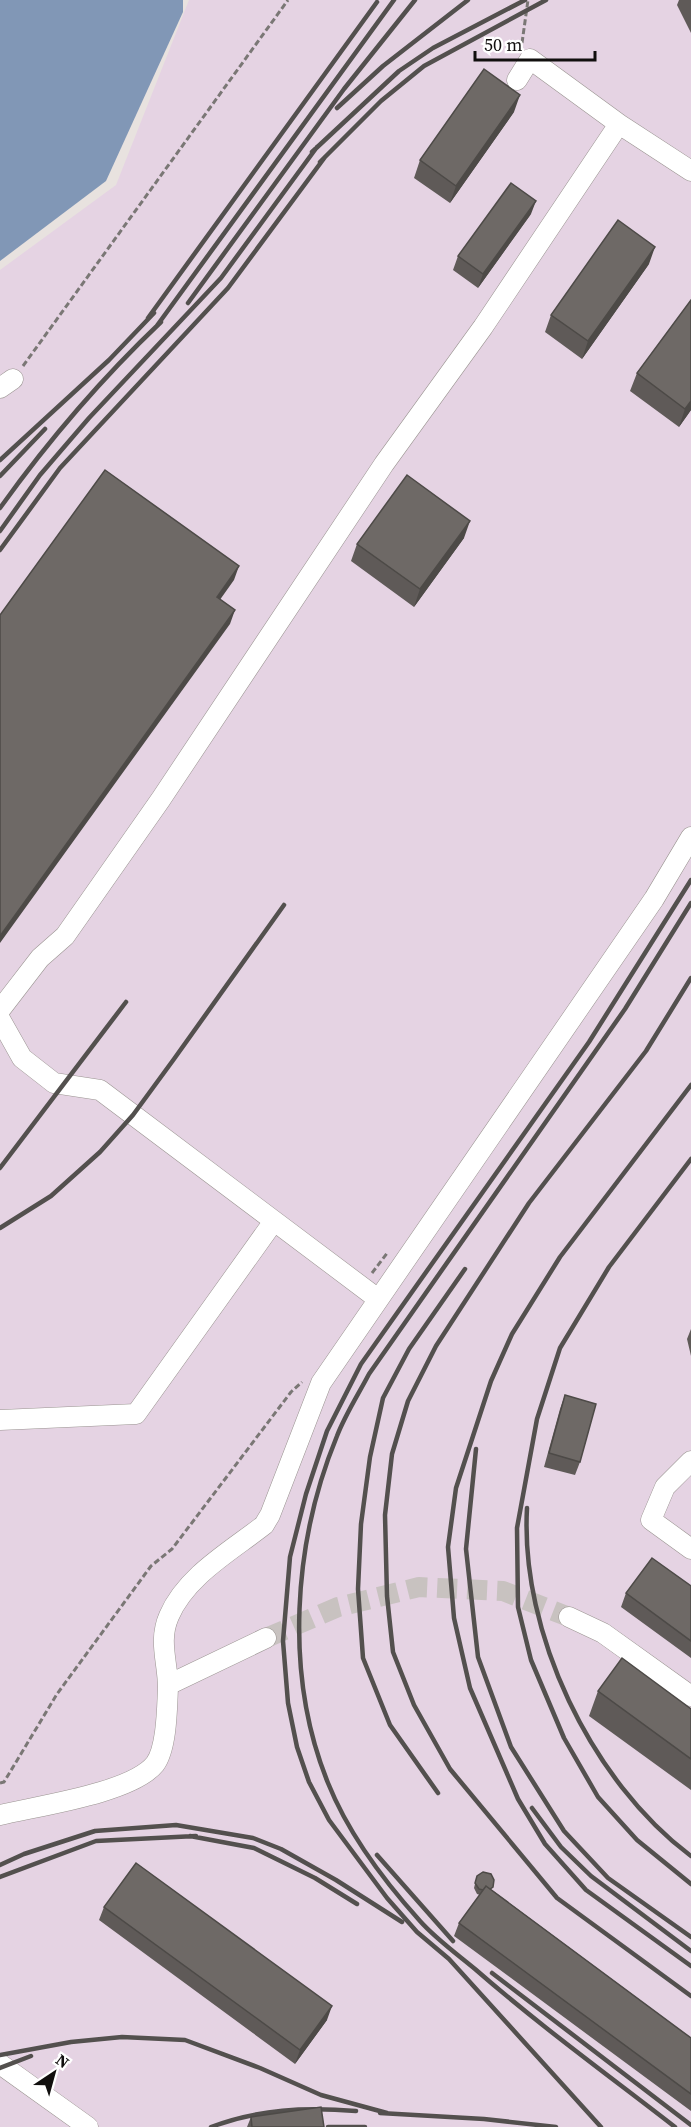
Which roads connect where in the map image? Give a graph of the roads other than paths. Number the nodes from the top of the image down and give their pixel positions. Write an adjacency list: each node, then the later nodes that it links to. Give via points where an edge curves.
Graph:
1 (517, 80): 2 (lane, via 530,59)
2 (619, 124): 3 (lane); 5 (lane, via 483,327 384,464 161,799 65,936 40,958)
3 (691, 171)
4 (691, 837): 8 (lane, via 648,909)
5 (0, 1010)
6 (0, 1019): 7 (lane, via 22,1058 54,1083 100,1090)
7 (274, 1221): 8 (lane); 9 (lane, via 136,1414)
8 (378, 1299): 14 (lane, via 321,1383 264,1525 184,1589 169,1616 162,1640)
9 (0, 1420)
10 (691, 1461): 11 (lane, via 665,1487 651,1520)
11 (691, 1549)
12 (568, 1617): 15 (lane, via 603,1633)
13 (266, 1638): 14 (lane)
14 (168, 1685): 16 (lane, via 165,1734 155,1764 125,1785)
15 (691, 1696)
16 (0, 1815)
17 (0, 2064): 18 (lane)
18 (88, 2127)

